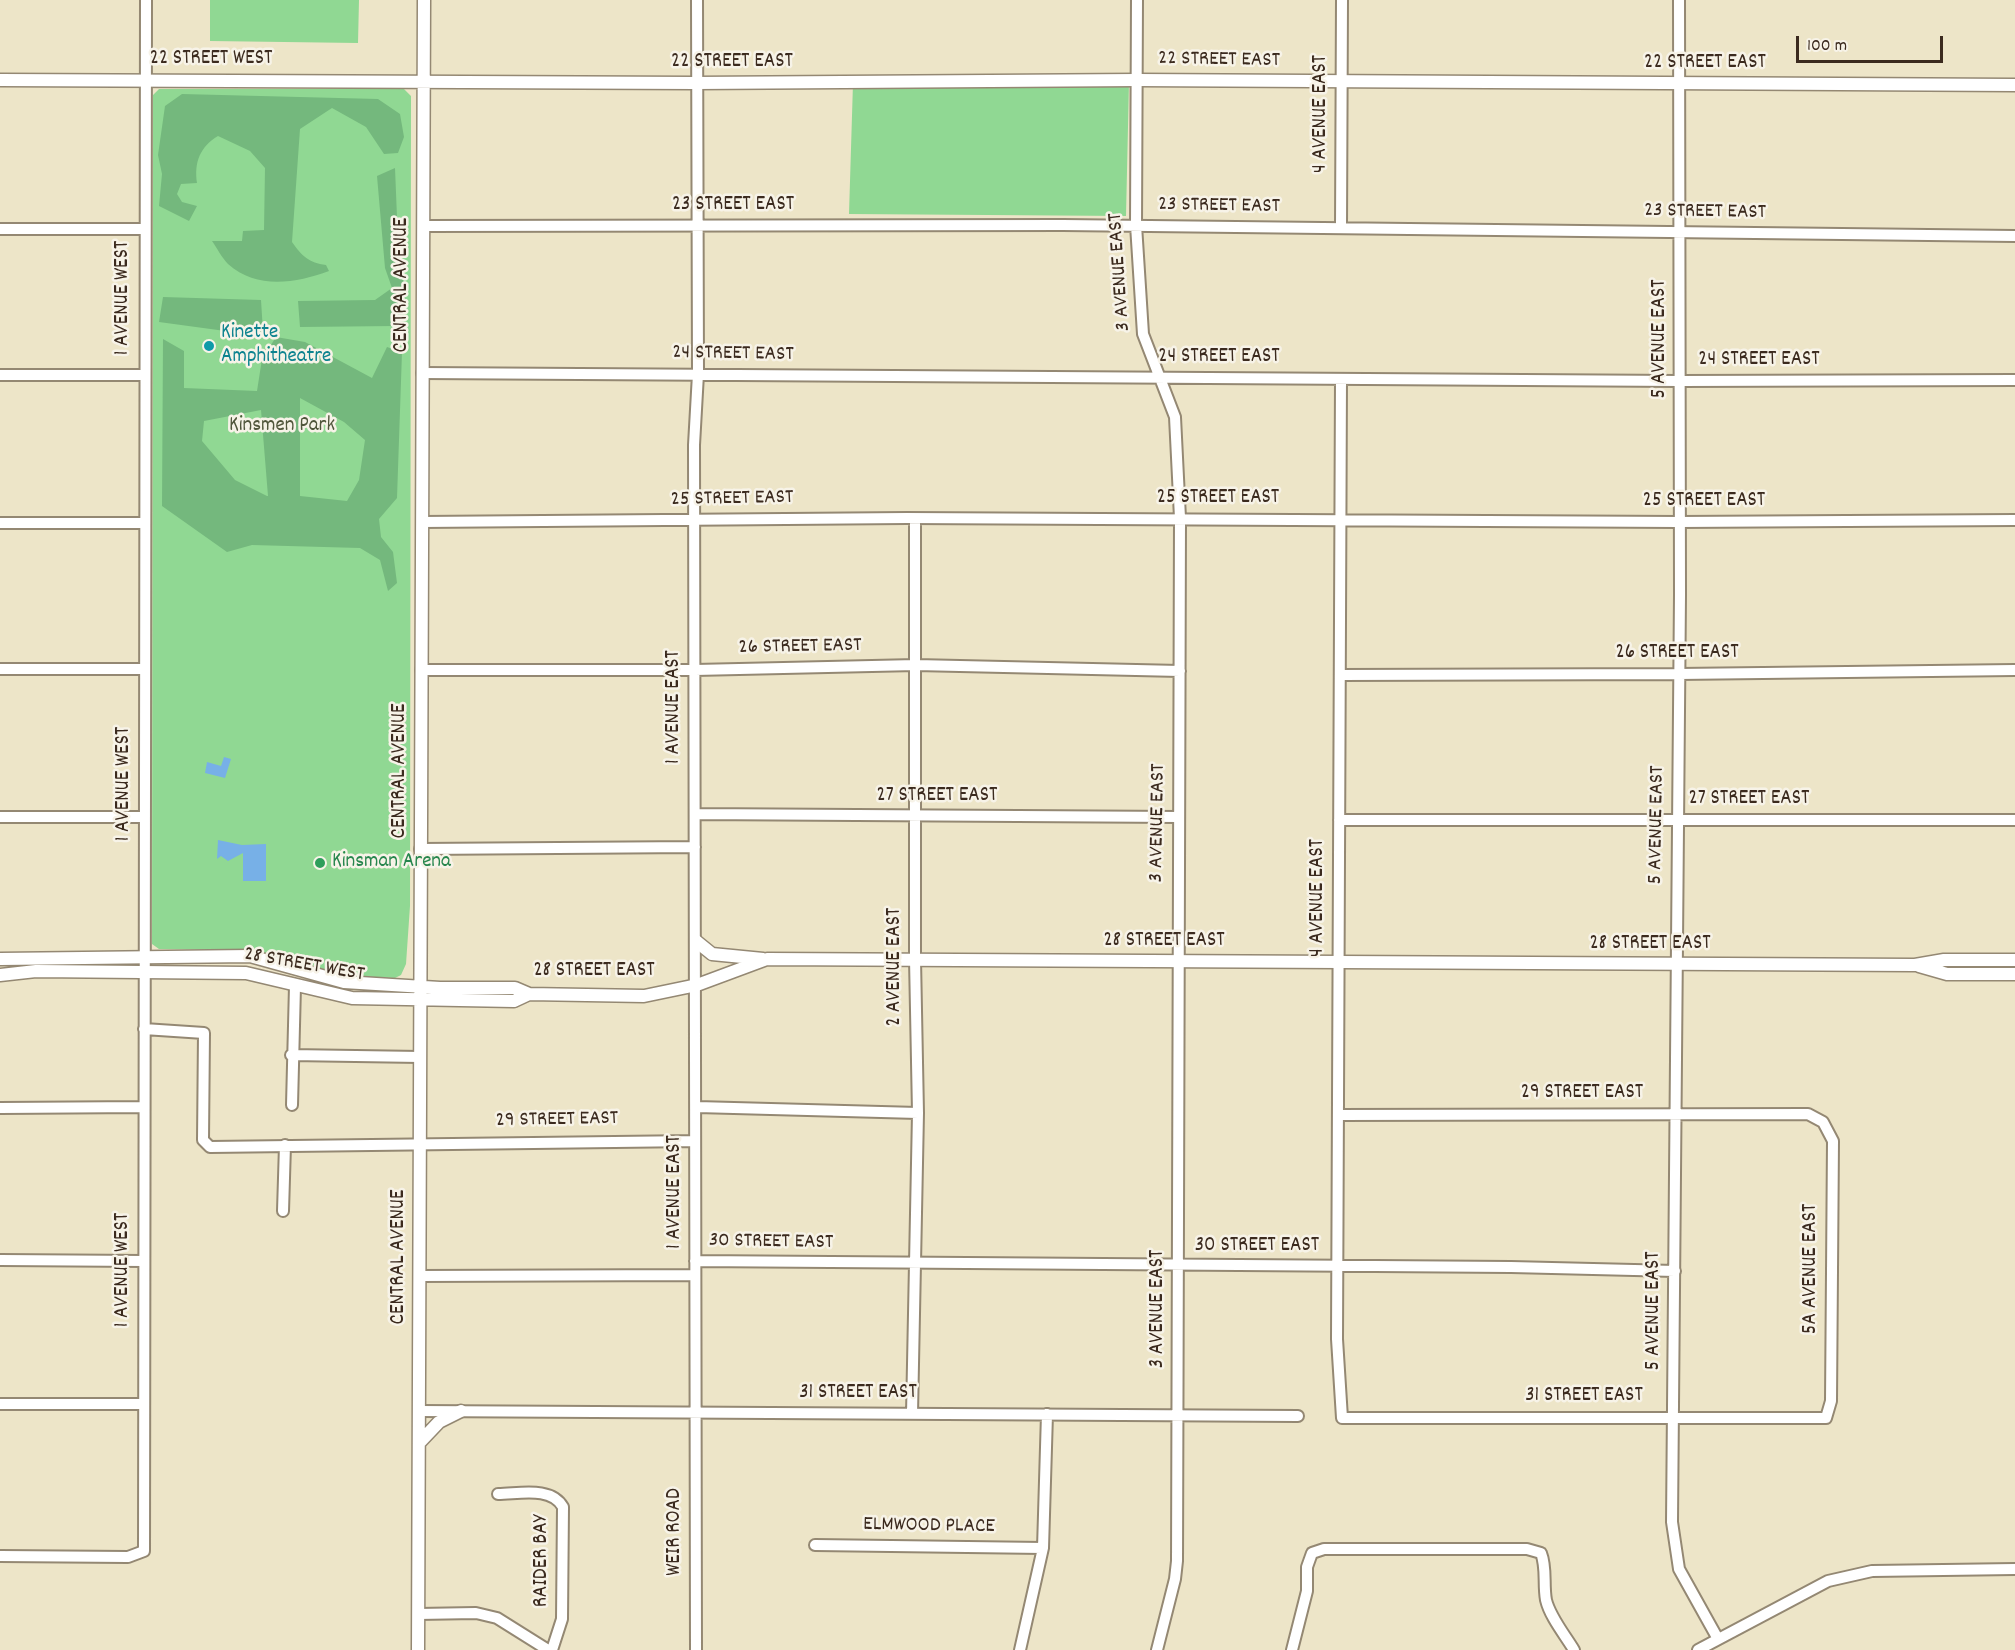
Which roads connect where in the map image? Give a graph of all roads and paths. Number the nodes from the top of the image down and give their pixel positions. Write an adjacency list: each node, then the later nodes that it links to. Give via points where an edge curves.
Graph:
1 (146, 0): 7 (street, 1 AVENUE WEST)
2 (424, 0): 10 (street, CENTRAL AVENUE)
3 (697, 0): 12 (street, 1 AVENUE EAST)
4 (1137, 0): 9 (street, 3 AVENUE EAST)
5 (1342, 0): 11 (street, 4 AVENUE EAST)
6 (1679, 0): 13 (street, 5 AVENUE EAST)
7 (145, 79): 8 (street, 22 STREET WEST); 10 (street, 22 STREET WEST); 20 (street, 1 AVENUE WEST)
8 (0, 80)
9 (1137, 80): 11 (street, 22 STREET EAST); 12 (street, 22 STREET EAST); 17 (street, 3 AVENUE EAST)
10 (422, 81): 12 (street, 22 STREET EAST); 15 (street, CENTRAL AVENUE)
11 (1341, 82): 13 (street, 22 STREET EAST); 18 (street, 4 AVENUE EAST)
12 (696, 83): 16 (street, 1 AVENUE EAST)
13 (1680, 83): 14 (street, 22 STREET EAST); 21 (street, 5 AVENUE EAST)
14 (2015, 85)
15 (423, 225): 16 (street, 23 STREET EAST); 23 (street, CENTRAL AVENUE)
16 (698, 225): 17 (street, 23 STREET EAST); 24 (street, 1 AVENUE EAST)
17 (1136, 225): 18 (street, 23 STREET EAST); 27 (street, 3 AVENUE EAST, via 1143,334)
18 (1341, 227): 21 (street, 23 STREET EAST)
19 (0, 229): 20 (street)
20 (144, 229): 26 (street, 1 AVENUE WEST)
21 (1680, 233): 22 (street, 23 STREET EAST); 30 (street, 5 AVENUE EAST)
22 (2015, 236)
23 (422, 373): 24 (street, 24 STREET EAST); 36 (street, CENTRAL AVENUE)
24 (698, 374): 27 (street, 24 STREET EAST); 35 (street, 1 AVENUE EAST)
25 (0, 375): 26 (street)
26 (143, 375): 39 (street, 1 AVENUE WEST)
27 (1160, 378): 28 (street, 24 STREET EAST); 31 (street, 3 AVENUE EAST, via 1175,417)
28 (1341, 379): 30 (street, 24 STREET EAST); 33 (street, 4 AVENUE EAST)
29 (2015, 380): 30 (street, 24 STREET EAST)
30 (1680, 381): 37 (street, 5 AVENUE EAST)
31 (1180, 518): 32 (street, 25 STREET EAST); 33 (street, 25 STREET EAST); 45 (street, 3 AVENUE EAST)
32 (915, 519): 35 (street, 25 STREET EAST); 40 (street, 2 AVENUE EAST)
33 (1341, 519): 37 (street, 25 STREET EAST); 48 (street, 4 AVENUE EAST)
34 (2015, 519): 37 (street, 25 STREET EAST)
35 (695, 520): 36 (street, 25 STREET EAST); 44 (street, 1 AVENUE EAST)
36 (422, 522): 43 (street, CENTRAL AVENUE)
37 (1679, 522): 47 (street, 5 AVENUE EAST)
38 (0, 523): 39 (street)
39 (145, 523): 42 (street, 1 AVENUE WEST)
40 (916, 664): 44 (street, 26 STREET EAST); 45 (street, 26 STREET EAST); 52 (street, 2 AVENUE EAST)
41 (0, 669): 42 (street)
42 (145, 669): 51 (street, 1 AVENUE WEST)
43 (421, 670): 44 (street, 26 STREET EAST); 58 (street, CENTRAL AVENUE)
44 (695, 670): 49 (street, 1 AVENUE EAST)
45 (1180, 670): 53 (street, 3 AVENUE EAST)
46 (2015, 670): 47 (street, 26 STREET EAST)
47 (1679, 674): 48 (street, 26 STREET EAST); 54 (street, 5 AVENUE EAST)
48 (1340, 675): 55 (street, 4 AVENUE EAST)
49 (695, 814): 52 (street, 27 STREET EAST); 57 (street, 1 AVENUE EAST)
50 (0, 817): 51 (street)
51 (144, 817): 60 (street, 1 AVENUE WEST)
52 (915, 817): 53 (street, 27 STREET EAST); 63 (street, 2 AVENUE EAST)
53 (1179, 817): 65 (street, 3 AVENUE EAST)
54 (1678, 819): 55 (street, 27 STREET EAST); 56 (street, 27 STREET EAST); 67 (street, 5 AVENUE EAST)
55 (1339, 820): 66 (street, 4 AVENUE EAST)
56 (2015, 820)
57 (695, 847): 58 (street); 59 (street, 1 AVENUE EAST)
58 (420, 849): 74 (street, CENTRAL AVENUE)
59 (696, 941): 62 (street, via 712,954); 72 (street, 1 AVENUE EAST)
60 (144, 956): 61 (street, 28 STREET WEST); 69 (street, 1 AVENUE WEST); 74 (street, 28 STREET WEST, via 250,956 344,982)
61 (0, 959)
62 (767, 959): 63 (street, 28 STREET EAST); 72 (street, 28 STREET EAST)
63 (915, 959): 65 (street, 28 STREET EAST); 84 (street, 2 AVENUE EAST)
64 (2015, 960): 68 (street, 28 STREET EAST, via 1944,960)
65 (1177, 961): 66 (street, 28 STREET EAST); 96 (street, 3 AVENUE EAST)
66 (1339, 962): 67 (street, 28 STREET EAST); 86 (street, 4 AVENUE EAST)
67 (1676, 965): 68 (street, 28 STREET EAST); 85 (street, 5 AVENUE EAST)
68 (1915, 965): 70 (street, 28 STREET EAST, via 1947,974)
69 (144, 973): 71 (street, 28 STREET WEST, via 36,971); 73 (street, 28 STREET WEST, via 246,973); 77 (street, 1 AVENUE WEST)
70 (2015, 974)
71 (0, 975)
72 (697, 985): 75 (street, 28 STREET EAST, via 644,996); 82 (street, 1 AVENUE EAST)
73 (296, 986): 76 (street, 28 STREET WEST, via 352,998); 78 (street)
74 (420, 986): 75 (street, 28 STREET EAST, via 515,988); 76 (street, CENTRAL AVENUE)
75 (529, 994): 76 (street, 28 STREET WEST, via 514,1001)
76 (420, 1000): 79 (street, CENTRAL AVENUE)
77 (144, 1029): 81 (street, 1 AVENUE WEST); 90 (street, 29 STREET EAST, via 204,1033 203,1140 210,1147)
78 (291, 1055): 79 (street); 80 (street)
79 (420, 1057): 89 (street, CENTRAL AVENUE)
80 (292, 1105)
81 (144, 1107): 83 (street); 93 (street, 1 AVENUE WEST)
82 (696, 1107): 84 (street); 88 (street, 1 AVENUE EAST)
83 (0, 1108)
84 (918, 1113): 95 (street, 2 AVENUE EAST)
85 (1675, 1113): 86 (street, 29 STREET EAST); 87 (street, 29 STREET EAST, via 1808,1114); 98 (street, 5 AVENUE EAST)
86 (1338, 1115): 97 (street, 4 AVENUE EAST)
87 (1823, 1122): 112 (street, 5A AVENUE EAST, via 1833,1141 1831,1401)
88 (695, 1141): 89 (street, 29 STREET EAST); 94 (street, 1 AVENUE EAST)
89 (419, 1143): 90 (street, 29 STREET EAST); 100 (street, CENTRAL AVENUE)
90 (285, 1145): 91 (street)
91 (283, 1211)
92 (0, 1260): 93 (street)
93 (144, 1261): 102 (street, 1 AVENUE WEST)
94 (695, 1261): 95 (street, 30 STREET EAST); 99 (street, 1 AVENUE EAST)
95 (915, 1264): 96 (street, 30 STREET EAST); 106 (street, 2 AVENUE EAST)
96 (1178, 1266): 97 (street, 30 STREET EAST); 108 (street, 3 AVENUE EAST)
97 (1338, 1267): 98 (street, 30 STREET EAST); 111 (street, 4 AVENUE EAST)
98 (1675, 1271): 110 (street, 5 AVENUE EAST)
99 (695, 1275): 100 (street, 30 STREET EAST); 105 (street, 1 AVENUE EAST)
100 (419, 1276): 103 (street, CENTRAL AVENUE)
101 (0, 1404): 102 (street)
102 (144, 1404): 117 (street, 1 AVENUE WEST, via 144,1551 128,1557)
103 (419, 1411): 104 (street, 31 STREET EAST); 113 (street, CENTRAL AVENUE)
104 (461, 1411): 105 (street, 31 STREET EAST); 113 (street, via 439,1422)
105 (695, 1413): 106 (street, 31 STREET EAST); 123 (street, WEIR ROAD)
106 (912, 1414): 107 (street, 31 STREET EAST)
107 (1047, 1414): 108 (street, 31 STREET EAST); 116 (street)
108 (1178, 1416): 109 (street, 31 STREET EAST); 125 (street, 3 AVENUE EAST, via 1175,1579)
109 (1298, 1416)
110 (1673, 1416): 111 (street, 31 STREET EAST); 112 (street, 31 STREET EAST); 120 (street, 5 AVENUE EAST, via 1672,1522 1679,1569)
111 (1342, 1418)
112 (1826, 1418)
113 (419, 1443): 119 (street, CENTRAL AVENUE)
114 (498, 1494): 121 (street, RAIDER BAY, via 548,1493 558,1497 563,1507 562,1619)
115 (815, 1545): 116 (street, ELMWOOD PLACE)
116 (1043, 1548): 124 (street)
117 (0, 1556)
118 (2015, 1569): 120 (street, via 1872,1571 1828,1581)
119 (418, 1614): 121 (street, via 476,1613 497,1618); 122 (street, CENTRAL AVENUE)
120 (1718, 1639): 128 (street)
121 (545, 1649)
122 (418, 1650)
123 (696, 1650)
124 (1020, 1650)
125 (1157, 1650)
126 (1292, 1650): 127 (street, via 1312,1553 1324,1549 1527,1549 1540,1553 1545,1563 1547,1604)
127 (1574, 1650)
128 (1698, 1650)

